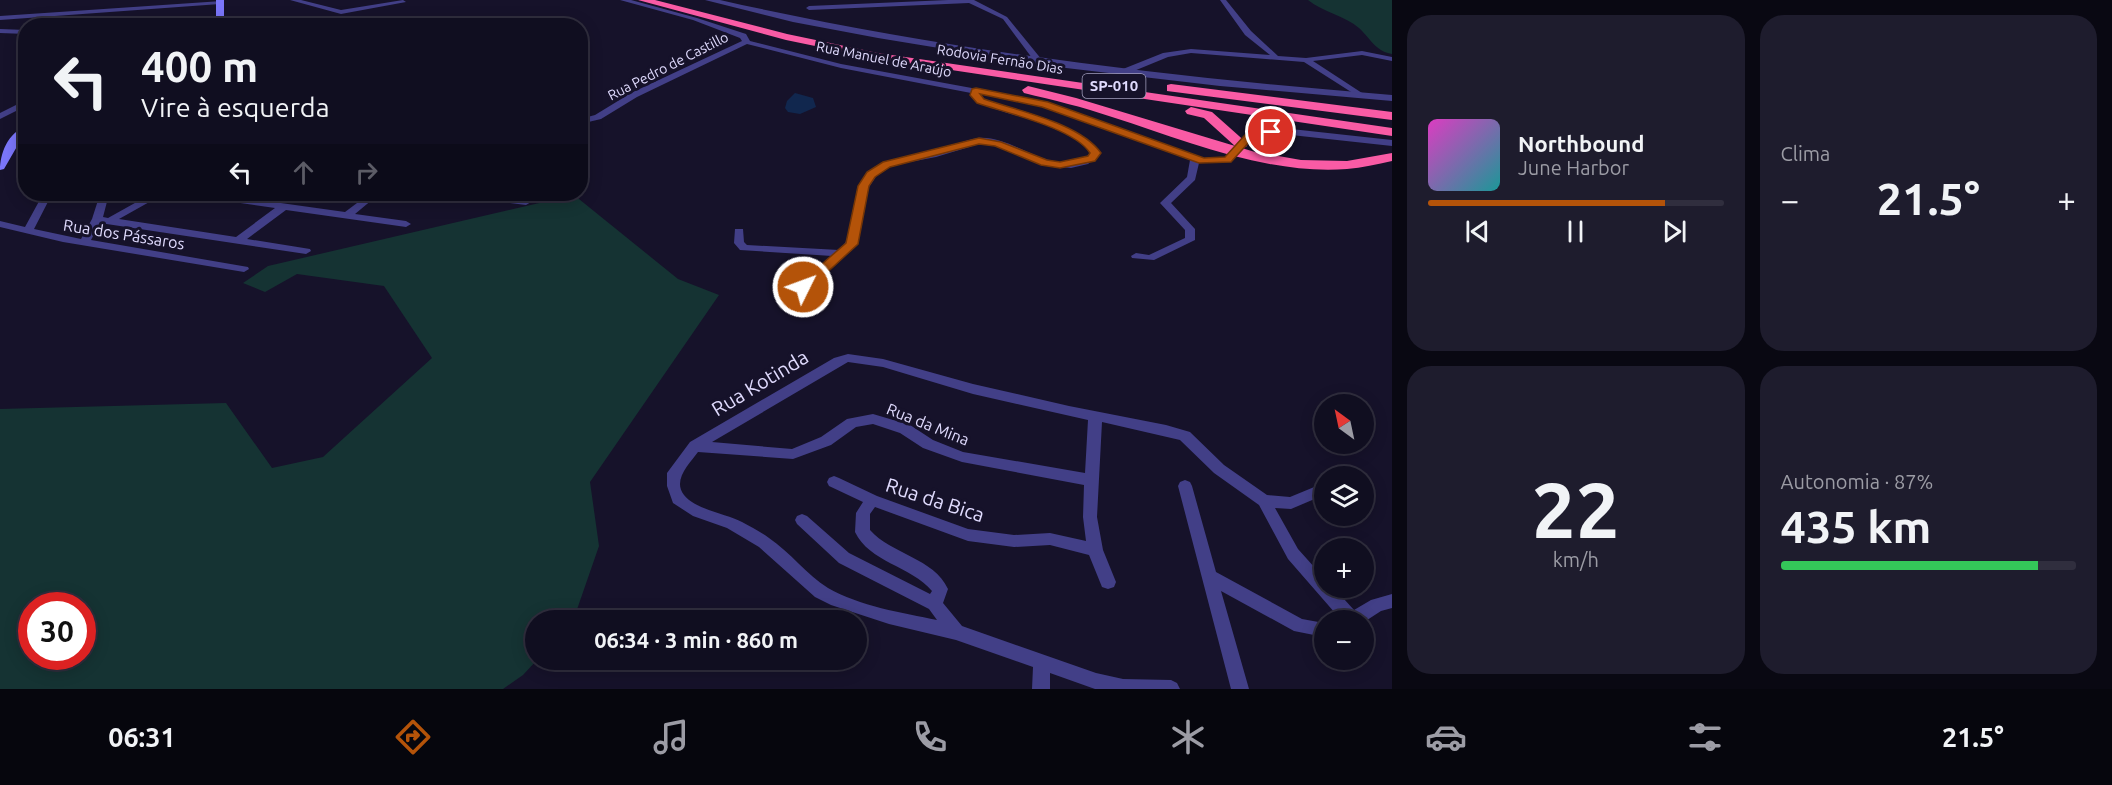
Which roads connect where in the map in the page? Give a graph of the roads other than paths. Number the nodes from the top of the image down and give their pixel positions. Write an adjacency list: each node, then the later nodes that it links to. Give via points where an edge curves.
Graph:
1 (295, 0): 8 (street, via 341,12)
2 (623, 0): 17 (street, Rua Manuel de Araújo, via 715,25 743,36)
3 (643, 0): 9 (highway, Rodovia Fernão Dias / SP-010)
4 (709, 0): 21 (street, via 889,39)
5 (1223, 0): 19 (street, via 1248,33)
6 (220, 1): 12 (street); 13 (main road)
7 (970, 1): 10 (street); 21 (street, via 1005,18)
8 (404, 2)
9 (665, 2): 11 (highway, Rodovia Fernão Dias / SP-010); 16 (highway, via 701,19); 18 (highway, Rodovia Fernão Dias / SP-010)
10 (809, 8)
11 (726, 14): 26 (highway, via 961,58); 36 (highway, Rodovia Fernão Dias / SP-010, via 794,32 932,58)
12 (0, 18)
13 (220, 18)
14 (0, 31): 15 (street)
15 (18, 32)
16 (778, 39): 18 (highway); 41 (highway, via 1066,98 1174,135 1259,157 1320,164)
17 (746, 42): 25 (street, Rua Manuel de Araújo, via 804,58); 31 (street, Rua Pedro de Castillo, via 634,95)
18 (842, 49): 24 (highway, Rodovia Fernão Dias / SP-010)
19 (1276, 56): 22 (street); 23 (street, via 1178,53)
20 (1392, 59): 22 (street, via 1362,53)
21 (1038, 60): 23 (street)
22 (1306, 60): 27 (street)
23 (1126, 71): 27 (street)
24 (1089, 88): 37 (highway, Rodovia Fernão Dias / SP-010); 40 (highway, via 1208,115)
25 (976, 90): 42 (street, Rua Manuel de Araújo, via 1053,107); 62 (street, via 981,101 1059,128 1089,144 1096,153 1091,158 1060,165 979,141 886,164 863,186 852,244)
26 (1215, 93): 30 (highway, via 1282,95); 34 (highway)
27 (1359, 95): 28 (street)
28 (1392, 98)
29 (18, 106): 32 (street)
30 (1392, 107)
31 (603, 114): 33 (street); 35 (street)
32 (0, 116)
33 (588, 116)
34 (1392, 116)
35 (588, 119)
36 (1392, 126)
37 (1392, 132)
38 (18, 140): 43 (main road)
39 (1392, 143): 40 (street, Rua Manuel de Araújo, via 1282,131 1249,137)
40 (1241, 144): 42 (street, Rua Manuel de Araújo, via 1228,160)
41 (1392, 157)
42 (1195, 159): 63 (street, via 1192,178 1164,203 1190,229 1190,240 1150,258)
43 (2, 162)
44 (43, 201): 57 (street)
45 (102, 201): 53 (street)
46 (145, 201): 54 (street)
47 (245, 201): 51 (street)
48 (366, 201): 52 (street)
49 (518, 201): 50 (street)
50 (526, 202)
51 (284, 207): 52 (street); 59 (street)
52 (347, 215): 56 (street)
53 (97, 219): 54 (street); 60 (street)
54 (109, 221): 59 (street)
55 (0, 224): 57 (street, Rua dos Pássaros)
56 (406, 224)
57 (28, 231): 60 (street, Rua dos Pássaros)
58 (738, 231): 62 (street, via 739,243 744,248)
59 (237, 241): 61 (street)
60 (85, 242): 64 (street, Rua dos Pássaros)
61 (306, 251)
62 (839, 253): 65 (street)
63 (1136, 256)
64 (244, 269)
65 (803, 287)
66 (1095, 416): 67 (street, Rua Kotinda, via 973,389 883,363 848,358); 68 (street, via 1096,450); 73 (street, Rua Kotinda, via 1185,436 1220,469)
67 (695, 446): 68 (street, Rua da Mina, via 793,454 826,441 852,423 873,419 905,429 928,444 962,457); 83 (street, Rua Kotinda, via 679,465 673,480 675,493 683,504 764,542 827,596 889,617)
68 (1090, 480): 75 (street, via 1089,513)
69 (834, 482): 72 (street)
70 (1185, 486): 76 (street)
71 (1314, 493): 73 (street, via 1291,503)
72 (872, 500): 75 (street, Rua da Bica, via 968,535 1014,541 1050,538); 79 (street, Rua da Bica, via 863,513 862,532 868,541 936,582 940,589)
73 (1264, 501): 80 (street, Rua Kotinda, via 1293,554)
74 (802, 520): 79 (street, via 844,558)
75 (1095, 550): 77 (street)
76 (1210, 577): 82 (street, via 1300,626); 88 (street)
77 (1107, 582)
78 (1392, 601): 81 (street)
79 (935, 604): 83 (street, Rua da Bica)
80 (1343, 610)
81 (1369, 610)
82 (1314, 628)
83 (956, 632): 84 (street, Rua Kotinda)
84 (1041, 664): 85 (street, Rua Kotinda); 86 (street)
85 (1123, 688): 87 (street, Rua Kotinda)
86 (1041, 689)
87 (1171, 689)
88 (1240, 689)

